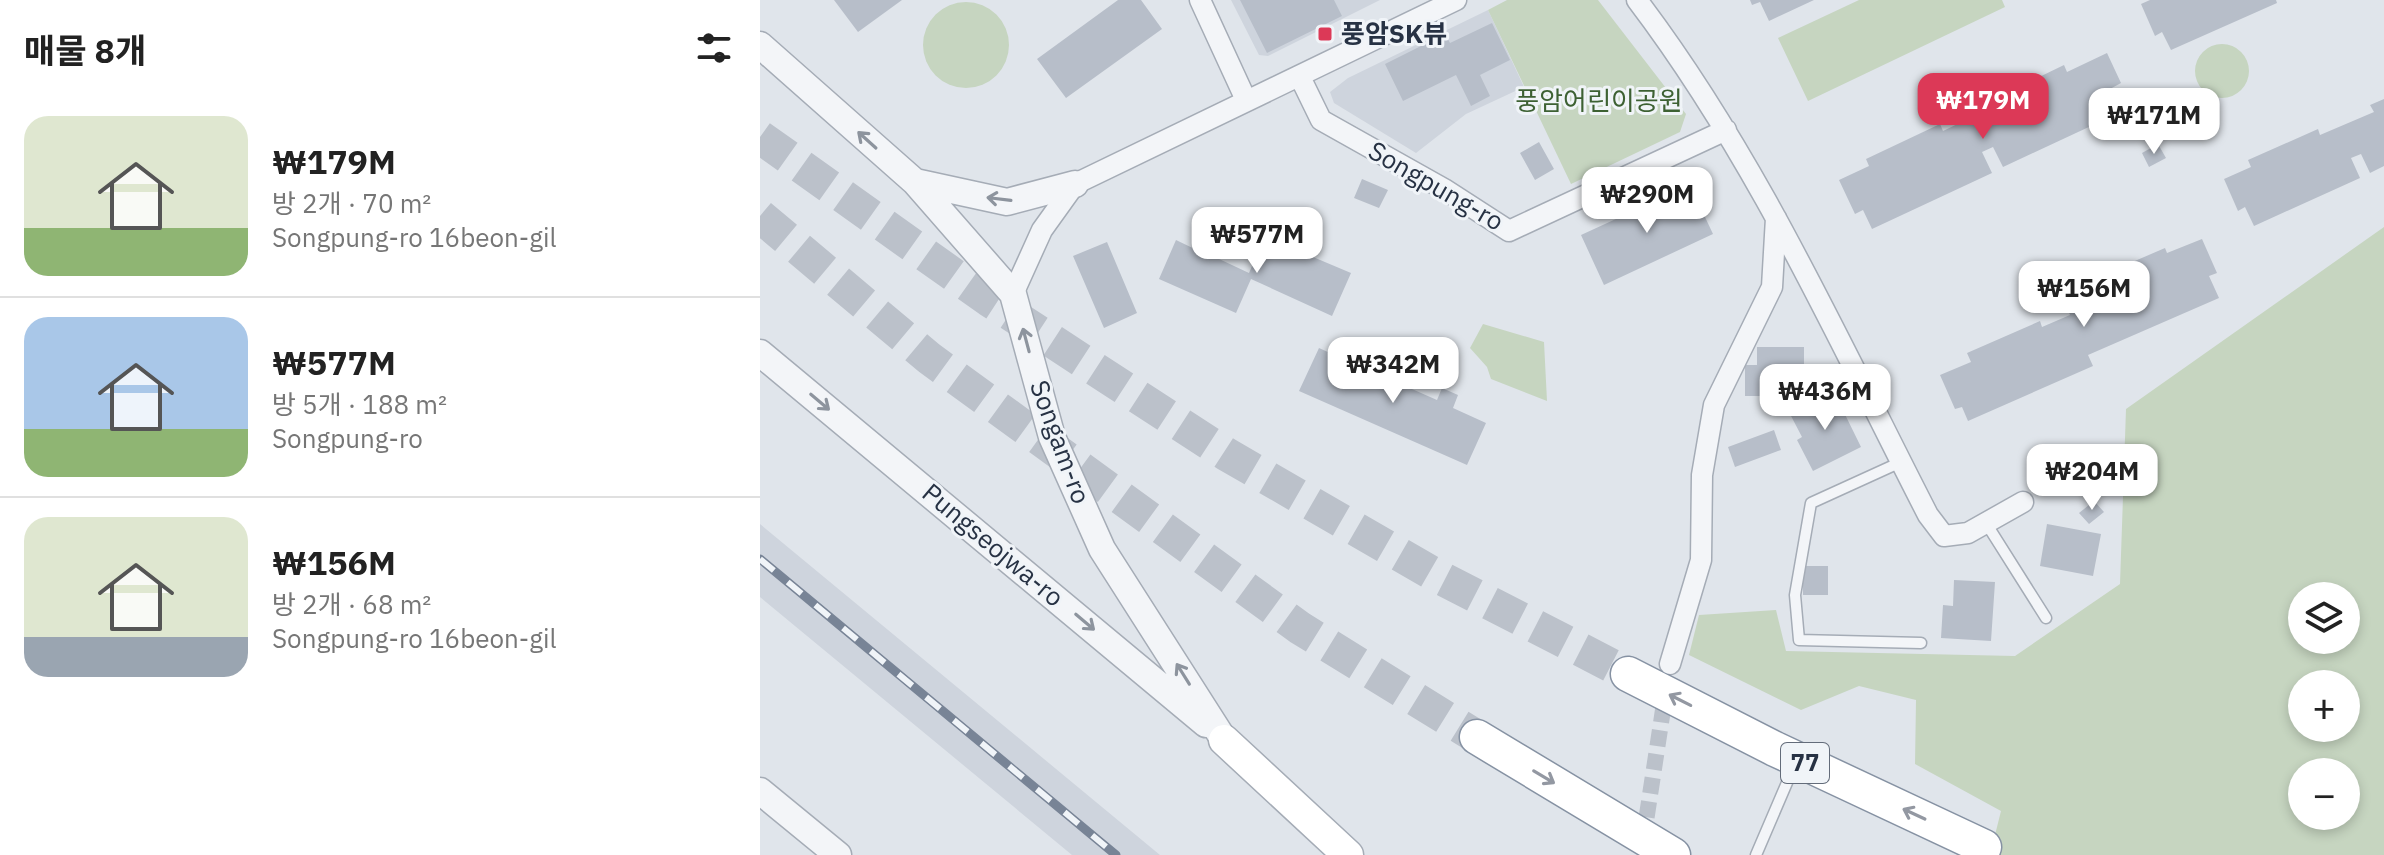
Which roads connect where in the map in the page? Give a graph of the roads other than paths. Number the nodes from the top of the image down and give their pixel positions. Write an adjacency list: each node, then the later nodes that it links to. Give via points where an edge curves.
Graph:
1 (1200, 0): 6 (street)
2 (1456, 0): 5 (street)
3 (1637, 0): 7 (street)
4 (760, 45): 8 (street, Songam-ro, one-way to 4)
5 (1300, 77): 6 (street); 7 (street, Songpung-ro, via 1321,120 1509,231)
6 (1246, 100): 9 (street)
7 (1726, 130): 10 (street)
8 (915, 182): 9 (street, one-way to 8, via 1007,202); 11 (street, Songam-ro)
9 (1075, 184): 11 (street, via 1042,230)
10 (1776, 218): 13 (street); 18 (street, via 1772,287 1714,405 1702,475 1701,560)
11 (1013, 294): 21 (street, Songam-ro, one-way to 11, via 1102,549 1052,437)
12 (760, 353): 21 (street, Pungseojwa-ro, one-way to 21)
13 (1901, 462): 15 (street, via 1944,536 1968,533); 17 (lane, via 1811,503 1795,595 1799,640)
14 (2023, 502): 15 (street)
15 (1986, 523): 16 (lane)
16 (2046, 618)
17 (1921, 643)
18 (1670, 664)
19 (1628, 674): 22 (highway, 77, one-way to 19)
20 (1477, 737): 27 (highway, one-way to 27)
21 (1224, 740): 26 (main road, Songam-ro)
22 (1797, 759): 24 (highway, 77, one-way to 22); 28 (lane)
23 (760, 791): 25 (street)
24 (1984, 847)
25 (838, 855)
26 (1348, 855)
27 (1673, 855)
28 (1756, 855)

